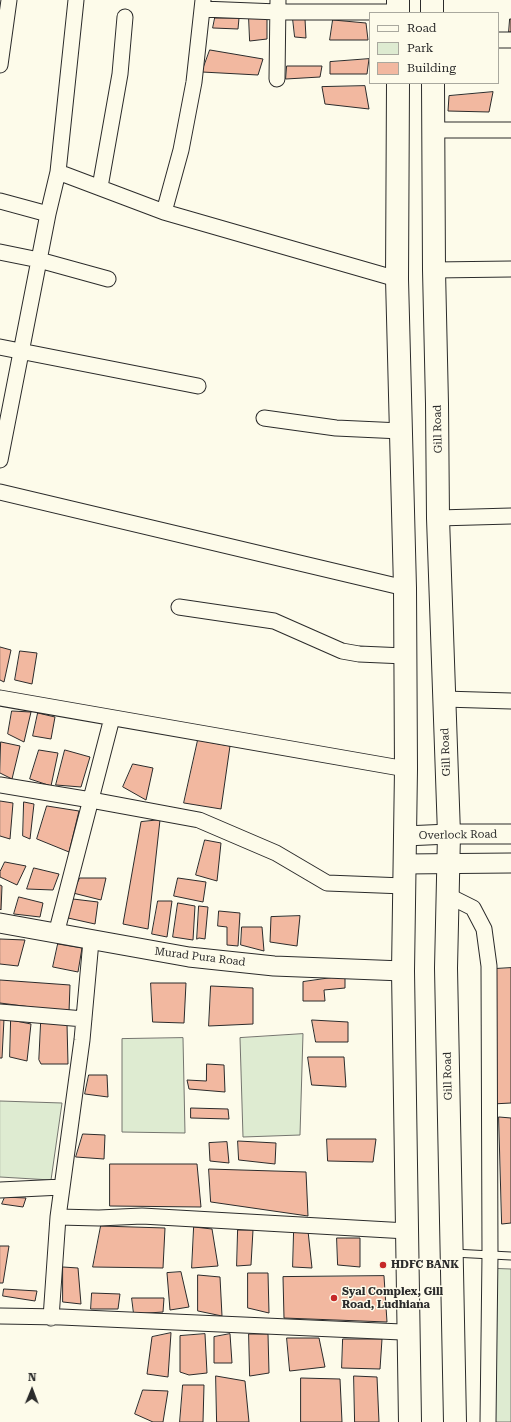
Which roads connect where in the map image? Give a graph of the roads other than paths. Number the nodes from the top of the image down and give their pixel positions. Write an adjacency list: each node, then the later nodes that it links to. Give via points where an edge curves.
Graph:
1 (9, 0): 11 (street)
2 (76, 0): 17 (street)
3 (432, 0): 7 (main road)
4 (203, 5): 5 (street); 20 (street, via 194,82 181,150)
5 (278, 6): 6 (street); 12 (street)
6 (398, 8)
7 (432, 12)
8 (125, 17): 18 (street, via 120,74)
9 (499, 40): 10 (street)
10 (511, 40)
11 (0, 65)
12 (277, 79)
13 (398, 84): 27 (main road)
14 (433, 84): 15 (main road, Gill Road)
15 (433, 130): 16 (street); 25 (main road, Gill Road)
16 (511, 130)
17 (58, 172): 18 (street); 21 (street)
18 (100, 187): 20 (street)
19 (0, 201): 21 (street)
20 (164, 212): 27 (street)
21 (48, 214): 23 (street)
22 (0, 252): 23 (street)
23 (39, 260): 26 (street); 29 (street)
24 (511, 269): 25 (street)
25 (434, 270): 36 (main road, Gill Road)
26 (108, 279)
27 (397, 280): 32 (main road)
28 (0, 347): 29 (street)
29 (21, 352): 30 (street); 33 (street)
30 (198, 386)
31 (264, 418): 32 (street, via 336,428)
32 (401, 431): 37 (main road)
33 (0, 460)
34 (0, 492): 37 (street)
35 (511, 516): 36 (street)
36 (438, 518): 41 (main road, Gill Road)
37 (405, 588): 39 (main road)
38 (179, 607): 39 (street, via 274,621 342,651)
39 (405, 656): 44 (main road)
40 (0, 698): 43 (street)
41 (444, 699): 42 (street); 47 (main road, Gill Road)
42 (511, 701)
43 (112, 718): 44 (street); 46 (street)
44 (406, 769): 49 (main road)
45 (0, 785): 46 (street)
46 (91, 800): 53 (street, via 199,820 276,853 327,883); 56 (street)
47 (448, 834): 48 (street, Overlock Road); 49 (street, Overlock Road); 51 (main road, Gill Road)
48 (511, 834)
49 (405, 836): 52 (main road)
50 (511, 862): 51 (street)
51 (448, 863): 52 (street); 54 (main road, Gill Road)
52 (404, 864): 53 (main road)
53 (404, 886): 58 (main road)
54 (447, 895): 65 (main road, Gill Road); 66 (street, via 473,908 484,928 489,966)
55 (0, 923): 56 (street, Murad Pura Road)
56 (56, 934): 57 (street, Murad Pura Road)
57 (91, 940): 58 (street, Murad Pura Road, via 197,958 274,966); 60 (street)
58 (403, 971): 64 (main road)
59 (0, 1012): 60 (street)
60 (84, 1020): 61 (street)
61 (62, 1187): 62 (street); 63 (street)
62 (0, 1190)
63 (58, 1216): 64 (street, via 142,1216); 69 (street)
64 (408, 1231): 70 (main road)
65 (451, 1253): 66 (lane); 72 (main road, Gill Road)
66 (490, 1255): 67 (lane); 73 (street)
67 (511, 1256)
68 (0, 1316): 69 (street)
69 (50, 1318): 70 (street)
70 (409, 1331): 71 (main road)
71 (410, 1422)
72 (455, 1422)
73 (488, 1422)

